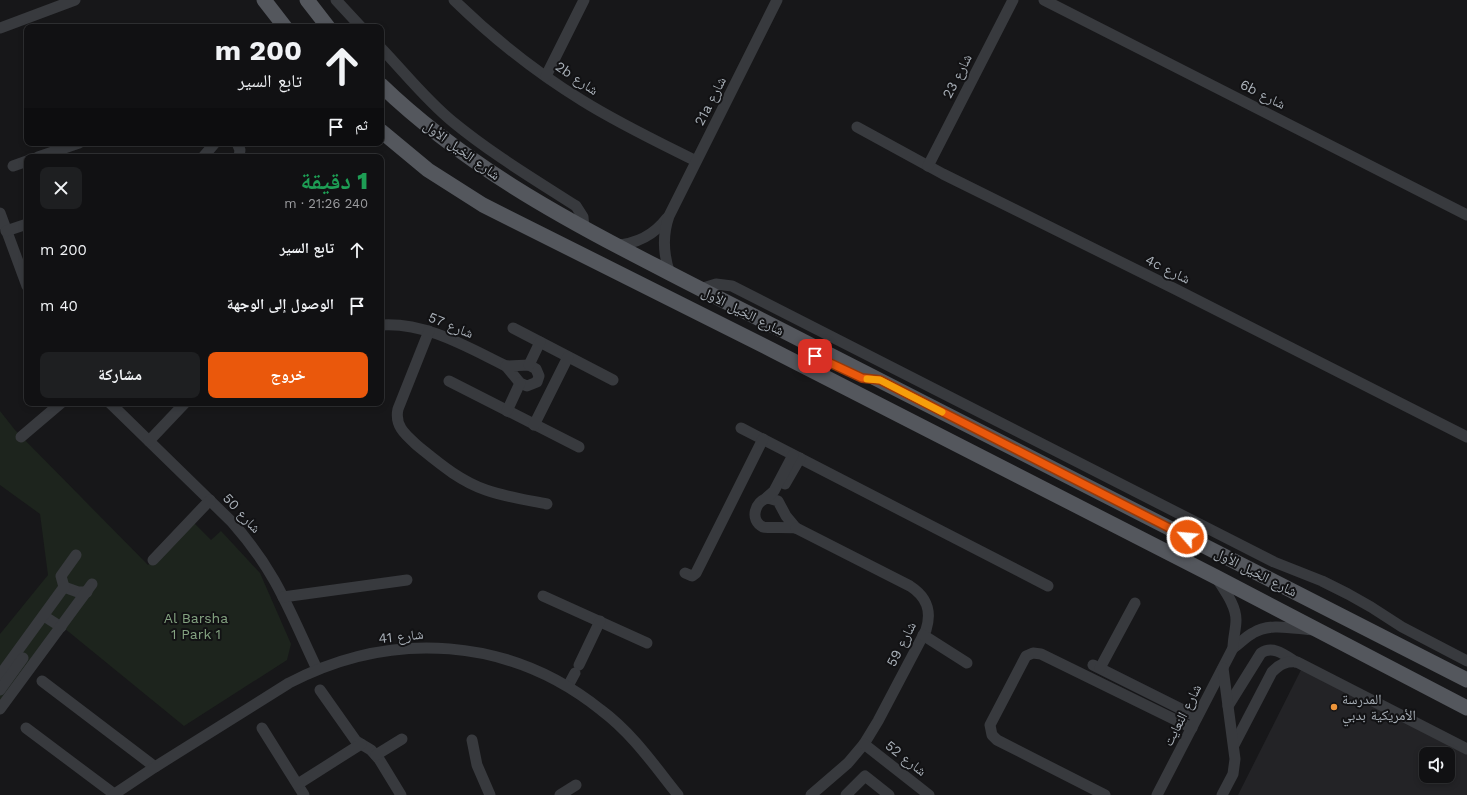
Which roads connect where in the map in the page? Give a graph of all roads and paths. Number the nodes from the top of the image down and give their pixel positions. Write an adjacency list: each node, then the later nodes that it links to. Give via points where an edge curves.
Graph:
1 (75, 0): 13 (street)
2 (264, 0): 10 (main road)
3 (308, 0): 11 (main road)
4 (336, 0): 12 (street)
5 (454, 0): 15 (street, 2b شارع, via 488,31)
6 (584, 0): 15 (street)
7 (777, 0): 21 (street, 21a شارع)
8 (1013, 0): 24 (street, شارع 23)
9 (1044, 0): 26 (street, 6b شارع)
10 (283, 24)
11 (326, 24)
12 (358, 24)
13 (0, 28)
14 (384, 51): 29 (street, via 426,98 452,121 505,161 576,206 583,217)
15 (546, 76): 21 (street, 2b شارع, via 600,112)
16 (384, 88): 29 (main road, شارع الخيل الأول, via 459,149 531,199)
17 (857, 127): 24 (street, 4c شارع)
18 (384, 133): 40 (main road, شارع الخيل الأول, via 428,170 484,205)
19 (70, 146): 20 (street)
20 (47, 154)
21 (696, 161): 27 (street, 21a شارع)
22 (24, 162): 23 (street)
23 (13, 166)
24 (928, 166): 54 (street, 4c شارع)
25 (0, 214): 30 (street)
26 (1467, 215)
27 (669, 216): 31 (street, 21a شارع, via 645,238 632,243); 32 (street, 21a شارع, via 664,245)
28 (24, 225): 30 (street)
29 (584, 229): 31 (main road, شارع الخيل الأول)
30 (6, 231): 33 (street)
31 (614, 245): 32 (main road, شارع الخيل الأول)
32 (670, 274): 34 (main road, شارع الخيل الأول)
33 (24, 278)
34 (700, 289): 44 (main road, شارع الخيل الأول); 82 (street, via 716,284 732,286 1274,562 1348,594 1406,630)
35 (384, 325): 37 (street, شارع 57, via 408,326)
36 (513, 328): 38 (street)
37 (429, 331): 42 (street, شارع 57); 62 (street, via 398,409 396,416 400,429 439,463 461,478 498,494)
38 (540, 342): 39 (street); 41 (street)
39 (568, 357): 43 (street); 51 (street)
40 (792, 360): 44 (main road, via 795,350 802,349 862,378); 67 (main road, شارع الخيل الأول)
41 (529, 365): 42 (street); 46 (street, via 536,370 538,379 530,386)
42 (506, 366): 46 (street)
43 (613, 380)
44 (880, 380): 90 (main road, شارع الخيل الأول)
45 (449, 381): 50 (street)
46 (520, 383): 50 (street)
47 (57, 406): 53 (street)
48 (113, 406): 56 (street, شارع 50)
49 (182, 406): 56 (street)
50 (507, 411): 51 (street)
51 (534, 424): 57 (street)
52 (741, 428): 55 (street)
53 (21, 437)
54 (1467, 437)
55 (763, 440): 58 (street); 66 (street, via 695,574 692,576)
56 (149, 441): 60 (street, شارع 50)
57 (579, 447)
58 (796, 457): 59 (street, via 774,491); 61 (street); 69 (street)
59 (765, 499): 61 (street, via 772,498); 63 (street, via 757,505 755,512 760,525 767,528)
60 (210, 500): 65 (street); 72 (street, شارع 50, via 255,550)
61 (778, 501): 63 (street)
62 (547, 504)
63 (796, 528): 78 (street, شارع 59, via 917,591 923,597 929,613 929,622)
64 (76, 555): 70 (street, via 61,576)
65 (152, 560)
66 (685, 572)
67 (1216, 577): 77 (main road, شارع الخيل الأول); 80 (street, شارع النعايت, via 1236,613)
68 (406, 580): 72 (street)
69 (1048, 586)
70 (64, 587): 74 (street); 76 (street, via 78,592 90,588)
71 (543, 596): 75 (street)
72 (283, 597): 87 (street, شارع 50)
73 (1135, 603): 96 (street, via 1096,667)
74 (44, 616): 76 (street); 81 (street)
75 (600, 622): 79 (street); 91 (street)
76 (61, 627): 85 (street)
77 (1317, 631): 80 (street, شارع النعايت, via 1277,627 1263,629); 95 (main road, شارع الخيل الأول)
78 (923, 635): 84 (street); 103 (street, شارع 59)
79 (647, 643)
80 (1233, 648): 86 (street, شارع النعايت)
81 (20, 656): 85 (street); 88 (street); 93 (street)
82 (1467, 661)
83 (1297, 662): 94 (street, via 1274,650 1261,653); 104 (street, via 1278,665 1272,672); 105 (street)
84 (967, 663)
85 (33, 665): 93 (street)
86 (1223, 668): 94 (street); 96 (street, شارع النعايت)
87 (317, 669): 91 (street, شارع 41, via 379,652 419,647 440,648 480,653 514,662); 107 (street, شارع 41, via 289,683)
88 (0, 675)
89 (42, 680): 107 (street)
90 (1467, 680)
91 (568, 686): 115 (street, شارع 41, via 602,710 633,739)
92 (320, 690): 102 (street)
93 (2, 698)
94 (1228, 706): 104 (street)
95 (1467, 708)
96 (1197, 717): 99 (street, شارع النعايت)
97 (26, 728): 110 (street)
98 (262, 728): 108 (street)
99 (1192, 728): 120 (street, via 1041,654 1033,653 1026,656 990,725 992,735 997,740); 121 (street, شارع النعايت)
100 (402, 739): 106 (street)
101 (472, 740): 113 (street, via 477,766)
102 (361, 744): 106 (street); 108 (street)
103 (864, 744): 116 (street, شارع 59, via 848,763); 119 (street, شارع 52)
104 (1234, 745): 122 (street, via 1235,766)
105 (1467, 749)
106 (376, 755): 112 (street)
107 (155, 767): 110 (street, شارع 41)
108 (298, 784): 111 (street)
109 (576, 785): 114 (street)
110 (113, 794)
111 (304, 795)
112 (401, 795)
113 (490, 795)
114 (560, 795)
115 (678, 795)
116 (810, 795)
117 (846, 795): 118 (street, via 865,776)
118 (889, 795)
119 (929, 795)
120 (1105, 795)
121 (1158, 795)
122 (1222, 795)

